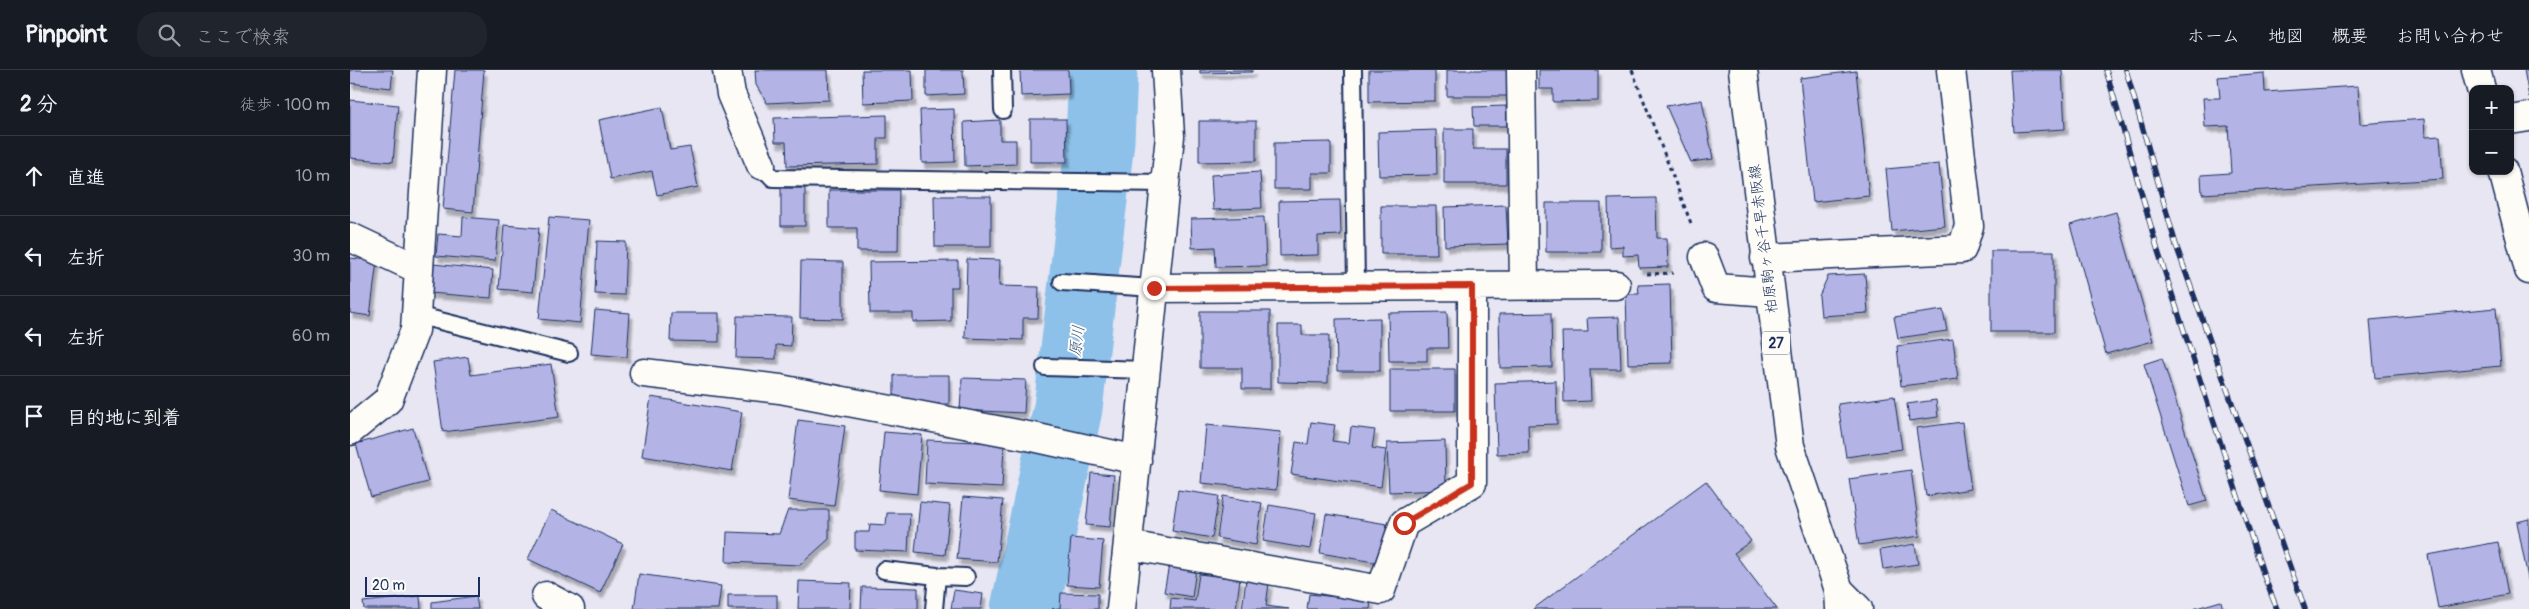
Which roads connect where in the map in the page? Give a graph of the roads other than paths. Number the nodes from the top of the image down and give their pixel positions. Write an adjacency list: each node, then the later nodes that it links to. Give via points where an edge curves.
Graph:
1 (432, 70): 20 (main road)
2 (727, 70): 14 (main road, via 731,94)
3 (1002, 70): 11 (lane)
4 (1166, 70): 16 (main road, via 1170,136)
5 (1353, 70): 26 (lane)
6 (1521, 70): 23 (main road)
7 (1743, 70): 18 (main road, 柏原駒ヶ谷千早赤阪線 / 27)
8 (1951, 70): 18 (main road, via 1969,226 1962,249)
9 (2476, 70): 10 (main road)
10 (2480, 85)
11 (1003, 110)
12 (2529, 117): 13 (main road)
13 (2514, 119)
14 (761, 165): 16 (lane, via 773,178)
15 (2504, 175): 21 (main road)
16 (1166, 184): 27 (main road)
17 (350, 237): 20 (main road)
18 (1765, 258): 28 (main road, 柏原駒ヶ谷千早赤阪線 / 27)
19 (1707, 265): 28 (main road, via 1716,288)
20 (418, 269): 29 (main road)
21 (2529, 270)
22 (1062, 282): 27 (lane)
23 (1524, 285): 24 (main road); 25 (main road)
24 (1616, 285)
25 (1472, 286): 26 (main road); 36 (main road, via 1472,483 1404,523 1381,590)
26 (1356, 287): 27 (main road)
27 (1146, 288): 32 (main road)
28 (1770, 292): 41 (main road, 柏原駒ヶ谷千早赤阪線 / 27, via 1790,446)
29 (416, 315): 30 (lane); 34 (main road, via 415,330 388,400)
30 (569, 353)
31 (1045, 367): 32 (lane)
32 (1137, 369): 35 (main road)
33 (644, 373): 35 (main road, via 780,389)
34 (350, 431)
35 (1137, 460): 36 (main road)
36 (1128, 545): 44 (main road)
37 (884, 570): 38 (lane)
38 (937, 576): 39 (lane); 43 (lane)
39 (966, 577)
40 (546, 596): 42 (main road)
41 (1839, 599): 45 (main road)
42 (570, 609)
43 (934, 609)
44 (1121, 609)
45 (1858, 609)

